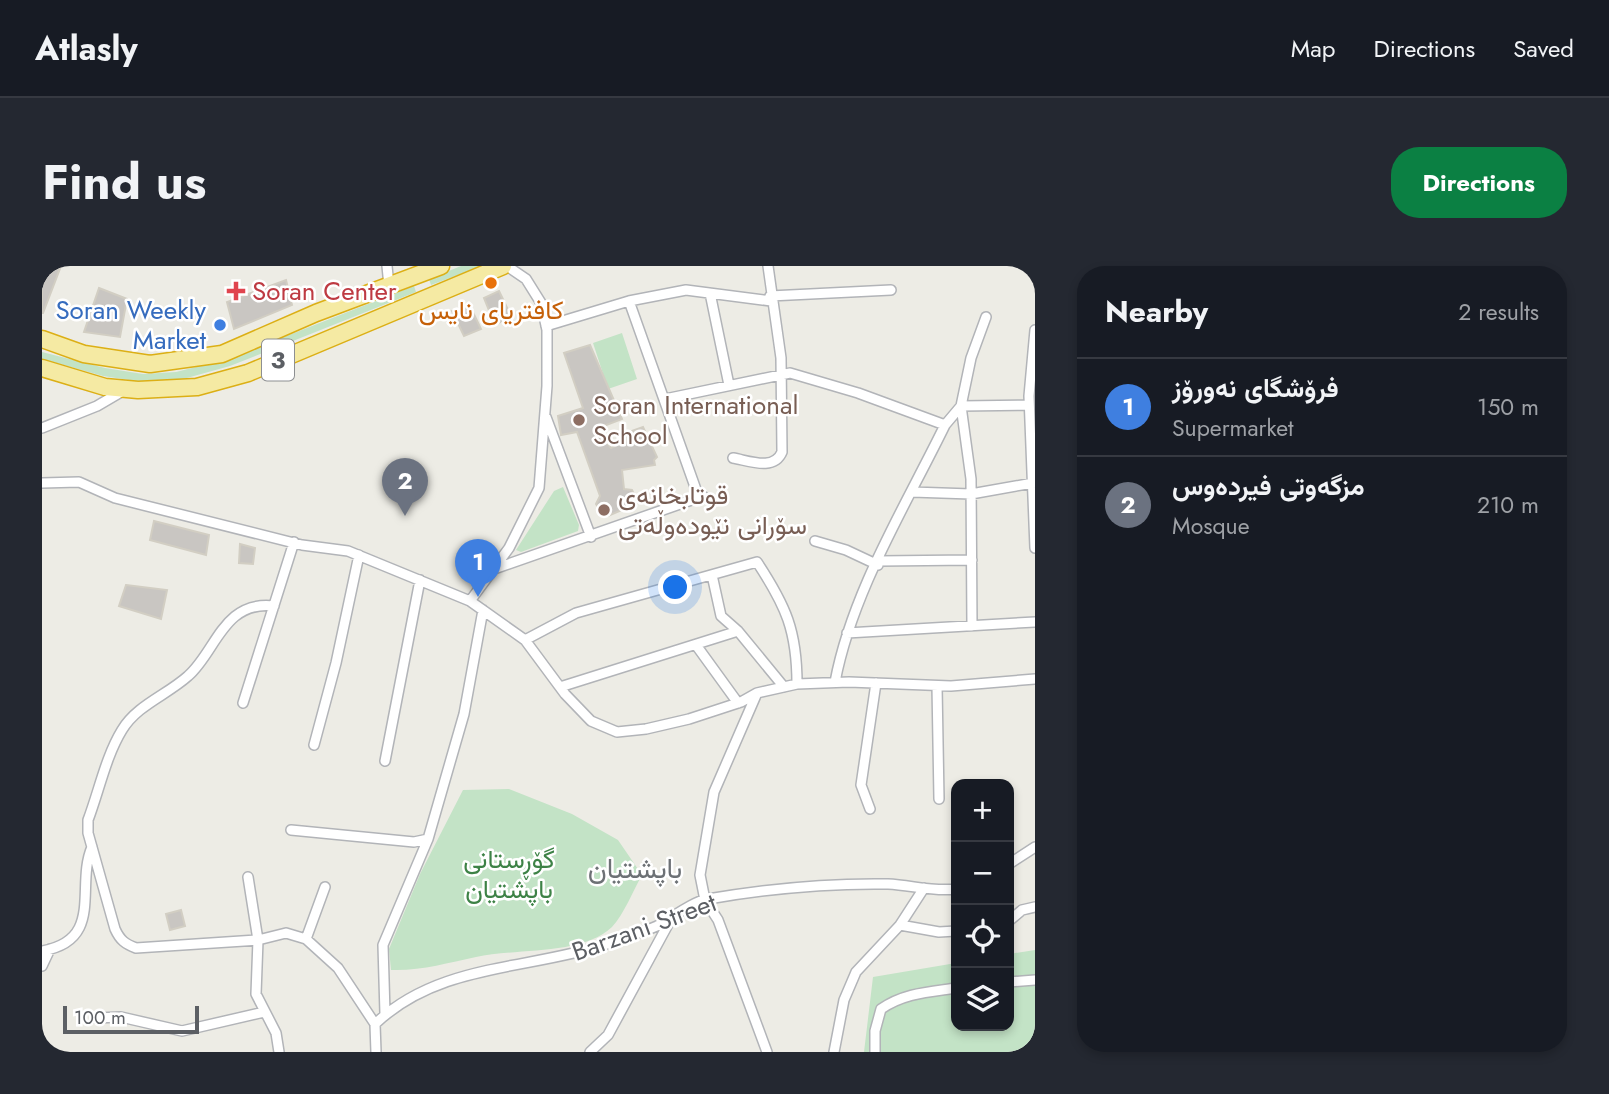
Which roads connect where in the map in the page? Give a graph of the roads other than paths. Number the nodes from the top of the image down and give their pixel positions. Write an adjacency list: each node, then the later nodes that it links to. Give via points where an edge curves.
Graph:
1 (387, 266): 6 (street)
2 (442, 266): 5 (highway, 3)
3 (505, 266): 9 (highway, 3); 13 (street, via 526,279 541,303)
4 (768, 266): 10 (street)
5 (422, 273): 6 (highway, 3); 9 (highway, via 424,289)
6 (389, 286): 15 (highway, 3, via 222,354 150,365 84,354)
7 (891, 289): 10 (street)
8 (710, 293): 10 (street); 11 (street, via 686,290); 18 (street)
9 (434, 295): 19 (highway, 3, via 248,373 197,387)
10 (771, 299): 17 (street)
11 (629, 301): 13 (street); 20 (street)
12 (986, 317): 21 (street)
13 (546, 326): 23 (street)
14 (1035, 330): 22 (street)
15 (42, 339)
16 (42, 368): 19 (highway, 3)
17 (780, 376): 18 (street); 24 (street, via 803,375); 26 (street, via 783,438 779,461)
18 (729, 385): 20 (street)
19 (126, 389): 25 (street)
20 (665, 399): 31 (street, via 701,497)
21 (961, 405): 22 (street); 24 (street); 30 (street)
22 (1029, 405): 27 (street)
23 (544, 412): 31 (street); 38 (street, via 539,488)
24 (945, 425): 29 (street)
25 (42, 428)
26 (733, 458)
27 (1032, 482): 30 (street); 34 (street)
28 (42, 483): 33 (street, via 79,481 115,498)
29 (912, 492): 30 (street); 37 (street)
30 (971, 494): 36 (street)
31 (591, 537): 38 (street)
32 (815, 541): 37 (street)
33 (294, 542): 35 (street); 42 (street)
34 (1035, 548)
35 (359, 555): 40 (street); 60 (street)
36 (972, 560): 37 (street); 45 (street)
37 (878, 563): 47 (street)
38 (494, 569): 41 (street)
39 (712, 575): 46 (street, via 722,616); 48 (street, via 576,613); 53 (street, via 757,562 778,594 791,627 797,646)
40 (420, 580): 41 (street); 61 (street)
41 (470, 601): 43 (street)
42 (274, 606): 58 (street); 66 (street, via 260,604 237,615 190,675 123,727 88,820)
43 (483, 610): 48 (street); 65 (street, via 464,714)
44 (1035, 622): 45 (street)
45 (972, 626): 47 (street)
46 (738, 631): 49 (street); 56 (street)
47 (847, 633): 51 (street)
48 (525, 640): 55 (street)
49 (696, 645): 55 (street); 59 (street)
50 (1035, 679): 54 (street)
51 (835, 682): 52 (street); 53 (street)
52 (876, 683): 54 (street); 63 (street, via 861,785)
53 (797, 684): 56 (street)
54 (937, 686): 62 (street)
55 (560, 687): 59 (street, via 590,721 617,732 646,729)
56 (784, 687): 57 (street)
57 (757, 693): 59 (street); 73 (street, via 714,792 700,875)
58 (243, 703)
59 (738, 704)
60 (314, 745)
61 (385, 761)
62 (939, 799)
63 (870, 809)
64 (291, 830): 65 (street, via 414,842)
65 (428, 839): 87 (street, via 383,945)
66 (92, 847): 80 (street, via 115,929 129,946); 81 (street, via 86,861 88,901 82,921 65,944)
67 (1035, 848): 68 (street)
68 (1014, 861)
69 (248, 877): 80 (street)
70 (326, 887): 79 (street)
71 (924, 888): 72 (street, Barzani Street); 73 (street, Barzani Street, via 855,885); 77 (street)
72 (951, 889)
73 (705, 900): 76 (street, Barzani Street); 93 (street, via 718,920)
74 (1035, 907): 75 (street)
75 (1014, 917)
76 (672, 918): 87 (street, Barzani Street, via 560,958 483,968 459,976); 92 (street, via 608,1035)
77 (900, 925): 78 (street); 94 (street, via 856,972 844,1000)
78 (951, 931)
79 (306, 939): 80 (street, via 286,933); 89 (street, via 338,968)
80 (258, 940): 86 (street, via 256,994)
81 (46, 950): 82 (street)
82 (42, 966)
83 (1035, 980): 84 (street)
84 (1014, 982)
85 (951, 989): 95 (street, via 918,993 881,1009)
86 (264, 1012): 88 (street, via 183,1031 121,1017); 90 (street, via 276,1033)
87 (385, 1014): 89 (street, Barzani Street)
88 (95, 1018)
89 (375, 1024): 91 (street)
90 (279, 1052)
91 (376, 1052)
92 (590, 1052)
93 (767, 1052)
94 (834, 1052)
95 (875, 1052)

